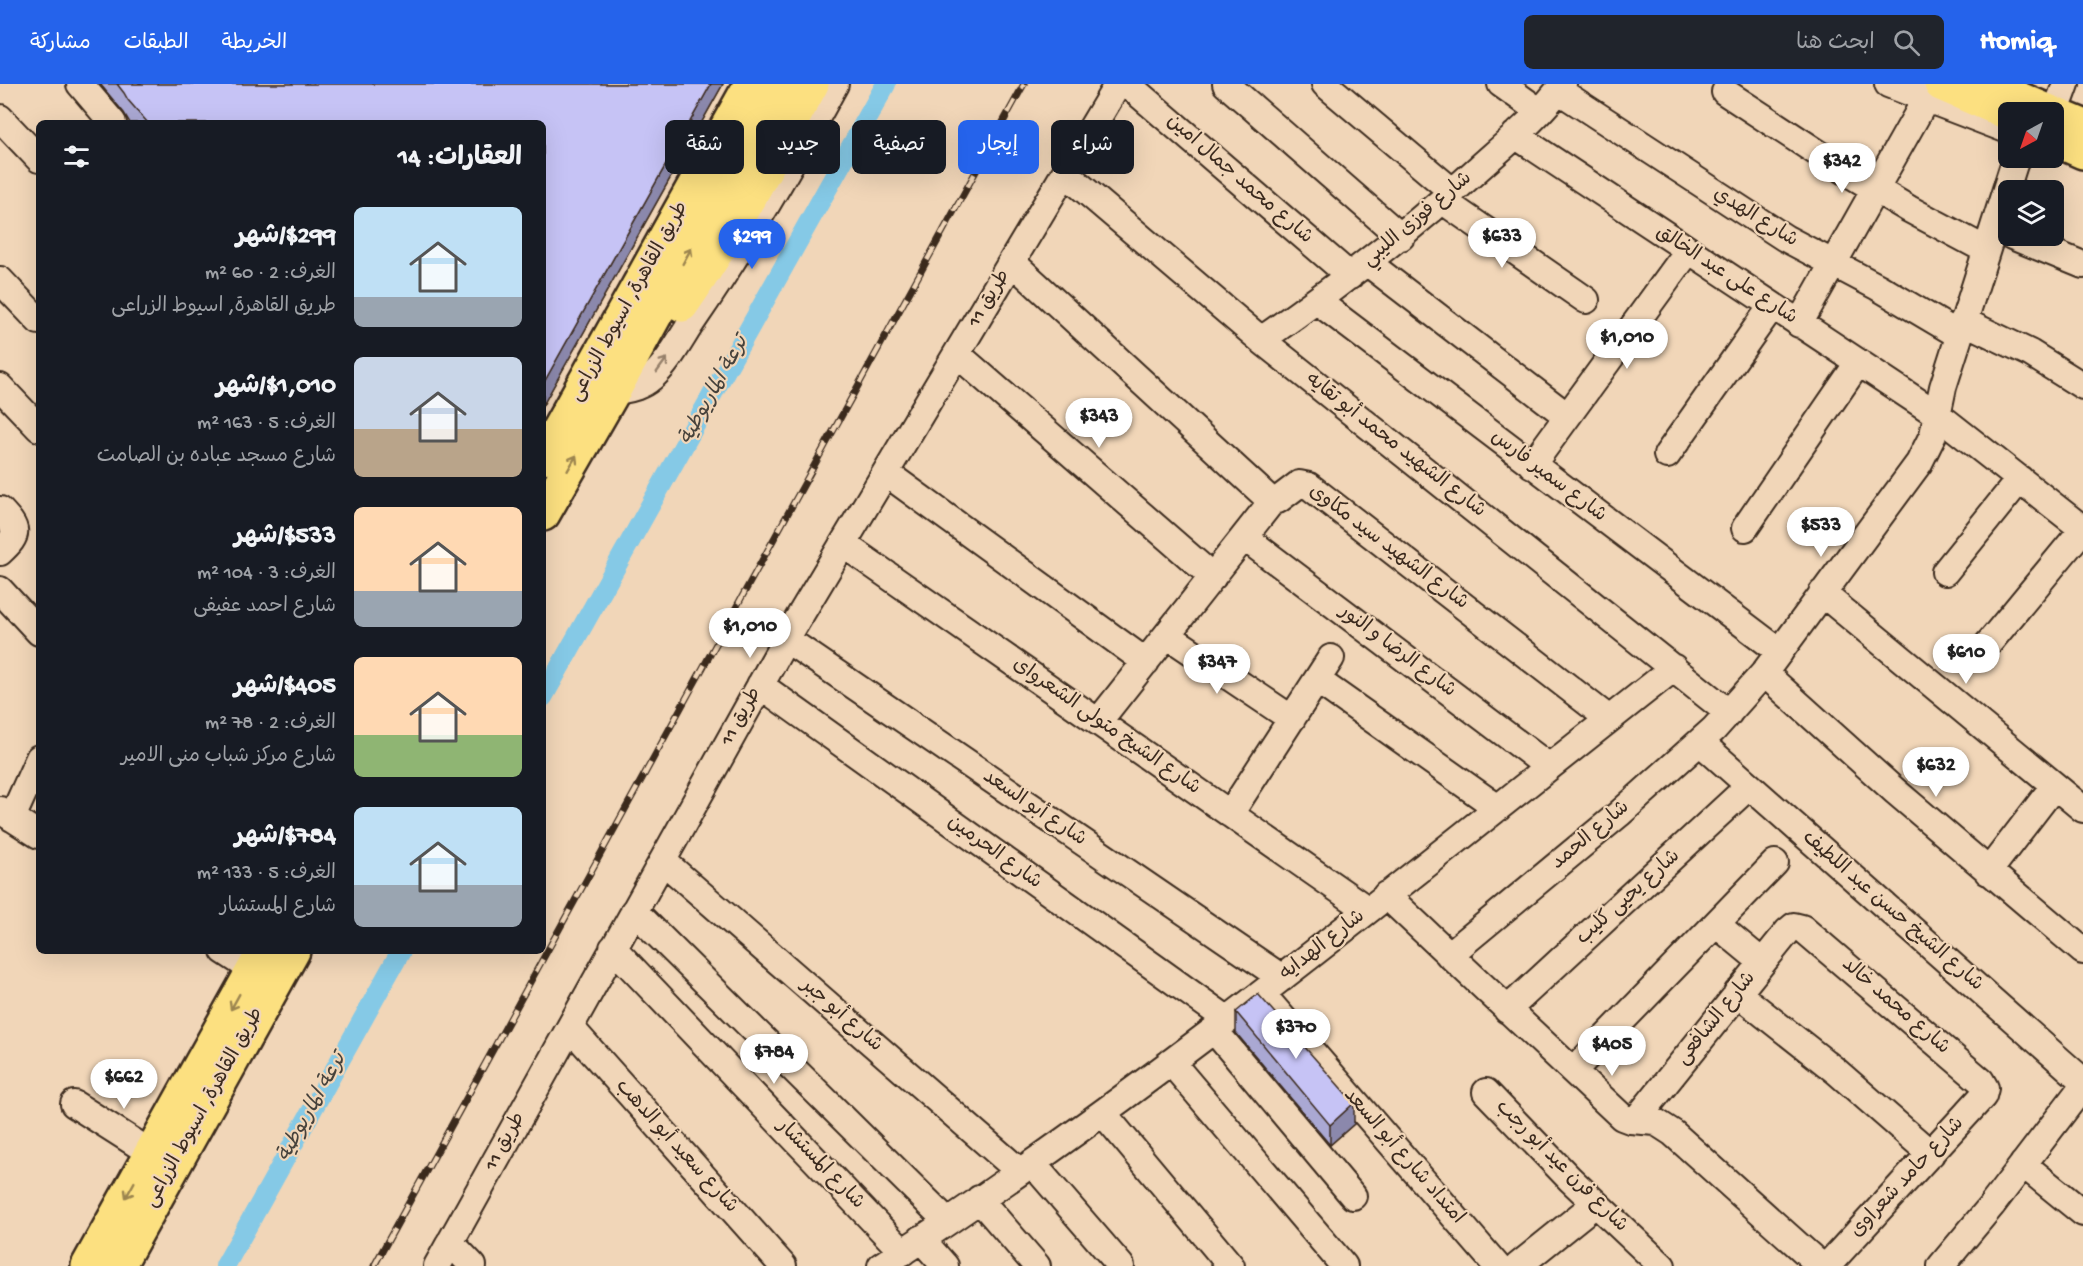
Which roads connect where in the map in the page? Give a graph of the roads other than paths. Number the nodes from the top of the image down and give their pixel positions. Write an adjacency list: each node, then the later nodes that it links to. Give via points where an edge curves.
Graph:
1 (80, 84): 22 (street)
2 (751, 84): 57 (main road, طريق القاهرة, اسيوط الزراعى)
3 (782, 84): 47 (main road, طريق القاهرة, اسيوط الزراعى, one-way to 3)
4 (812, 84): 47 (main road, via 710,264 676,313)
5 (835, 84): 53 (street, one-way to 5, via 640,386 661,367 716,288)
6 (1118, 84): 23 (street, طريق 11)
7 (1127, 84): 39 (street, شارع محمد جمال امين)
8 (1226, 84): 32 (street)
9 (1325, 84): 30 (street)
10 (1501, 84): 20 (street)
11 (1888, 84): 15 (street)
12 (1983, 84): 17 (main road)
13 (2066, 84): 18 (street)
14 (1560, 87): 20 (street, شارع فوزى الليبي); 37 (street, شارع الهدي, via 1785,238)
15 (1934, 91): 19 (main road); 24 (street); 29 (street)
16 (1725, 92): 29 (street)
17 (2014, 102)
18 (2064, 102)
19 (1998, 110)
20 (1539, 111): 25 (street, شارع فوزى الليبي)
21 (0, 117): 26 (street)
22 (110, 120)
23 (1097, 120)
24 (1998, 125)
25 (1515, 135): 30 (street, شارع فوزى الليبي); 35 (street, شارع على عبد الخالق)
26 (36, 156)
27 (1064, 174): 36 (street, طريق 11)
28 (1066, 174): 48 (street, شارع الشهيد محمد أبو تقايه)
29 (1876, 189): 31 (street); 37 (street)
30 (1448, 196): 32 (street, شارع فوزى الليبي); 41 (street)
31 (1998, 236)
32 (1401, 237): 39 (street, شارع فوزى الليبي)
33 (1998, 242): 46 (street, شارع الحمد)
34 (2027, 246): 38 (street)
35 (1688, 251): 43 (street, شارع على عبد الخالق); 55 (street)
36 (1012, 262): 49 (street, طريق 11); 62 (street)
37 (1834, 263): 45 (street); 46 (street, شارع الهدي)
38 (2083, 265)
39 (1359, 270): 42 (street, شارع فوزى الليبي); 55 (street, شارع محمد جمال امين)
40 (0, 280): 44 (street)
41 (1586, 300)
42 (1317, 301): 48 (street, شارع فوزى الليبي); 59 (street, شارع سمير فارس)
43 (1772, 306): 45 (street, شارع على عبد الخالق); 58 (street)
44 (36, 318)
45 (1800, 324): 50 (street, شارع على عبد الخالق)
46 (1961, 328): 51 (street, شارع الهدي, via 2030,352); 54 (street, شارع الحمد)
47 (644, 335): 53 (main road, طريق القاهرة, اسيوط الزراعى)
48 (1261, 340): 81 (street, شارع الشهيد محمد أبو تقايه)
49 (957, 354): 60 (street, طريق 11); 71 (street)
50 (1858, 363): 54 (street, شارع على عبد الخالق); 65 (street)
51 (2083, 386)
52 (0, 387): 56 (street)
53 (613, 392): 63 (main road, طريق القاهرة, اسيوط الزراعى, one-way to 53)
54 (1938, 415): 61 (street, شارع على عبد الخالق); 73 (street, شارع الحمد, via 1919,463)
55 (1567, 416): 59 (street)
56 (36, 425)
57 (546, 452)
58 (1667, 455)
59 (1532, 465): 78 (street, شارع سمير فارس)
60 (886, 473): 68 (street, طريق 11); 80 (street)
61 (2020, 479): 66 (street, شارع على عبد الخالق); 70 (street)
62 (1274, 500): 67 (street, شارع الشهيد سيد مكاوى); 87 (street, شارع الشهيد سيد مكاوى, via 1299,484 1310,486)
63 (546, 509)
64 (0, 510): 69 (street, via 13,525 15,534)
65 (1745, 528)
66 (2083, 529): 77 (street)
67 (1244, 537): 71 (street, شارع الشهيد سيد مكاوى); 91 (street, شارع الرضا و النور)
68 (843, 544): 76 (street, طريق 11); 88 (street, شارع الشيخ متولى الشعرواى)
69 (0, 552)
70 (1945, 572)
71 (1213, 577): 75 (street, شارع الشهيد سيد مكاوى)
72 (0, 590): 74 (street)
73 (1822, 593): 78 (street, شارع الحمد); 93 (street)
74 (36, 629)
75 (1167, 635): 80 (street, شارع الشهيد سيد مكاوى); 86 (street)
76 (786, 639): 84 (street, طريق 11); 113 (street, شارع أبو السعد)
77 (1984, 649)
78 (1780, 652): 82 (street, شارع الحمد)
79 (1331, 658): 83 (street)
80 (1146, 662): 88 (street, شارع الشهيد سيد مكاوى)
81 (1674, 668): 85 (street, شارع الشهيد محمد أبو تقايه); 87 (street, شارع الهدايه)
82 (1764, 673): 85 (street, شارع الحمد); 101 (street)
83 (1317, 680): 86 (street); 94 (street)
84 (760, 685): 99 (street, طريق 11); 116 (street, شارع الحرمين)
85 (1729, 713): 89 (street, شارع الحمد)
86 (1292, 719): 97 (street)
87 (1609, 719): 91 (street, شارع الهدايه)
88 (1098, 722): 97 (street, شارع الشيخ متولى الشعرواى)
89 (1700, 742): 92 (street, شارع الشيخ حسن عبد اللطيف); 110 (street, شارع الحمد)
90 (36, 763): 96 (street)
91 (1549, 766): 94 (street, شارع الهدايه)
92 (1749, 786): 115 (street, شارع يحيى كليب); 120 (street, شارع الشيخ حسن عبد اللطيف)
93 (2054, 786): 95 (street); 101 (street)
94 (1498, 808): 102 (street, شارع الهدايه)
95 (2083, 809)
96 (6, 814): 98 (street)
97 (1230, 814): 102 (street, شارع الشيخ متولى الشعرواى)
98 (36, 833)
99 (663, 861): 103 (street, طريق 11); 130 (street, شارع أبو جبر)
100 (1775, 863): 104 (street)
101 (1988, 872): 107 (street)
102 (1377, 903): 110 (street, شارع الشيخ متولى الشعرواى); 113 (street, شارع الهدايه)
103 (633, 911): 106 (street, طريق 11); 135 (street)
104 (1716, 924): 112 (street); 119 (street)
105 (1802, 927): 112 (street, شارع الشافعى, via 1791,928); 122 (street, شارع محمد خالد)
106 (613, 948): 117 (street, طريق 11); 137 (street, شارع المستشار)
107 (2083, 951)
108 (236, 954): 111 (street)
109 (291, 954): 139 (main road, طريق القاهرة, اسيوط الزراعى)
110 (1449, 955): 115 (street, شارع الشيخ متولى الشعرواى)
111 (259, 960): 127 (main road, طريق القاهرة, اسيوط الزراعى, one-way to 127)
112 (1762, 962): 114 (street, شارع الشافعى)
113 (1272, 986): 116 (street, شارع الهدايه); 149 (street, امتداد شارع أبو السعد)
114 (1737, 993): 126 (street, شارع الشافعى); 128 (street, via 1836,1071)
115 (1508, 1010): 119 (street, شارع الشيخ متولى الشعرواى)
116 (1221, 1025): 118 (street, شارع الهدايه); 131 (street, شارع الحرمين)
117 (570, 1027): 136 (street, طريق 11); 142 (street, شارع سعيد أبو الدهب)
118 (1171, 1062): 125 (street, شارع الهدايه); 148 (street)
119 (1574, 1071): 126 (street, شارع الشيخ متولى الشعرواى, via 1622,1117)
120 (2083, 1081)
121 (2083, 1086): 129 (street)
122 (1985, 1088): 128 (street, شارع حامد شعراوى, via 1983,1096)
123 (1486, 1092): 133 (street, شارع فرن عيد أبو رجب)
124 (74, 1104): 127 (street)
125 (1103, 1113): 130 (street, شارع الهدايه); 147 (street)
126 (1636, 1120): 152 (street, شارع الشيخ متولى الشعرواى, via 1656,1122 1674,1133)
127 (151, 1153): 138 (main road, طريق القاهرة, اسيوط الزراعى, one-way to 138)
128 (1931, 1154): 153 (street, شارع حامد شعراوى)
129 (2023, 1164): 134 (street); 154 (street)
130 (1025, 1167): 132 (street, شارع الهدايه); 146 (street, شارع أبو جبر)
131 (1353, 1196)
132 (979, 1199): 135 (street, شارع الهدايه); 145 (street)
133 (1595, 1204): 150 (street); 151 (street, شارع فرن عيد أبو رجب)
134 (2083, 1213)
135 (947, 1221): 137 (street, شارع الهدايه)
136 (450, 1242): 140 (street, طريق 11); 141 (street)
137 (912, 1245): 143 (street, شارع الهدايه); 144 (street, شارع المستشار)
138 (88, 1266)
139 (118, 1266)
140 (437, 1266)
141 (473, 1266)
142 (783, 1266)
143 (881, 1266)
144 (945, 1266)
145 (1037, 1266)
146 (1121, 1266)
147 (1231, 1266)
148 (1344, 1266)
149 (1497, 1266)
150 (1518, 1266)
151 (1662, 1266)
152 (1821, 1266)
153 (1827, 1266)
154 (1941, 1266)

